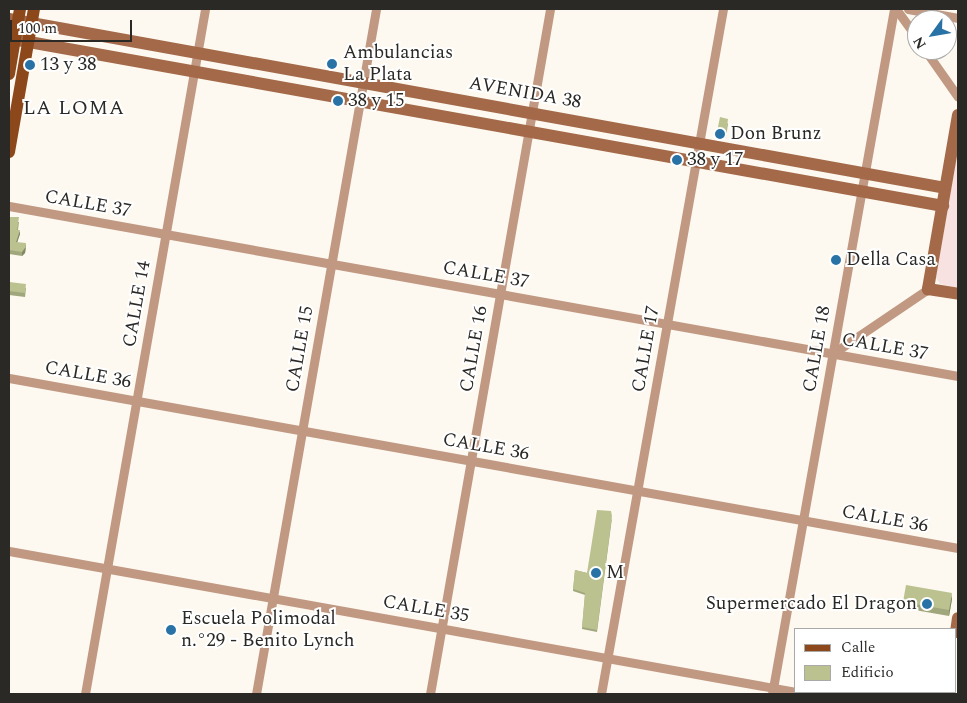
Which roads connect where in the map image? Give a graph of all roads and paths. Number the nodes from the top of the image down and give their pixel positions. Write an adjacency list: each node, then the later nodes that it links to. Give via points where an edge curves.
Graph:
1 (34, 9): 10 (main road)
2 (205, 9): 14 (street, CALLE 14)
3 (376, 9): 18 (street, CALLE 15)
4 (550, 9): 21 (street, CALLE 16)
5 (723, 9): 24 (street, CALLE 17)
6 (895, 9): 11 (street); 27 (street, CALLE 18)
7 (908, 9): 9 (street)
8 (16, 16): 10 (main road, AVENIDA 38); 12 (main road)
9 (958, 18)
10 (31, 23): 13 (main road); 14 (main road, AVENIDA 38)
11 (907, 25)
12 (12, 39): 13 (main road, AVENIDA 38); 17 (main road)
13 (28, 42): 16 (main road, AVENIDA 38); 25 (main road)
14 (197, 53): 16 (street, CALLE 14); 18 (main road, AVENIDA 38)
15 (932, 60): 19 (street)
16 (194, 71): 20 (main road, AVENIDA 38); 32 (street, CALLE 14)
17 (9, 74)
18 (363, 83): 20 (street, CALLE 15); 21 (main road, AVENIDA 38)
19 (958, 97)
20 (361, 99): 23 (main road, AVENIDA 38); 33 (street, CALLE 15)
21 (531, 113): 23 (street, CALLE 16); 24 (main road, AVENIDA 38)
22 (958, 115): 28 (main road)
23 (528, 131): 26 (main road, AVENIDA 38); 35 (street, CALLE 16)
24 (699, 143): 26 (street, CALLE 17); 27 (main road, AVENIDA 38)
25 (9, 152)
26 (696, 160): 29 (main road, AVENIDA 38); 37 (street, CALLE 17)
27 (865, 173): 28 (main road, AVENIDA 38); 29 (street, CALLE 18)
28 (946, 188): 31 (main road)
29 (861, 191): 31 (main road, AVENIDA 38); 38 (street, CALLE 18)
30 (9, 206): 32 (street, CALLE 37)
31 (943, 206): 34 (main road)
32 (166, 234): 33 (street, CALLE 37); 41 (street, CALLE 14)
33 (332, 264): 35 (street, CALLE 37); 42 (street, CALLE 15)
34 (928, 289): 36 (main road); 38 (street)
35 (500, 294): 37 (street, CALLE 37); 43 (street, CALLE 16)
36 (958, 294)
37 (667, 324): 38 (street, CALLE 37); 44 (street, CALLE 17)
38 (832, 354): 39 (street, CALLE 37); 45 (street, CALLE 18)
39 (958, 376)
40 (9, 378): 41 (street, CALLE 36)
41 (137, 401): 42 (street, CALLE 36); 48 (street, CALLE 14)
42 (302, 430): 43 (street, CALLE 36); 49 (street, CALLE 15)
43 (470, 461): 44 (street, CALLE 36); 50 (street, CALLE 16)
44 (637, 491): 45 (street, CALLE 36); 51 (street, CALLE 17)
45 (803, 520): 46 (street, CALLE 36); 52 (street, CALLE 18)
46 (958, 548)
47 (9, 551): 48 (street, CALLE 35)
48 (107, 568): 49 (street, CALLE 35); 54 (street, CALLE 14)
49 (273, 598): 50 (street, CALLE 35); 55 (street, CALLE 15)
50 (441, 628): 51 (street, CALLE 35); 56 (street, CALLE 16)
51 (608, 658): 52 (street, CALLE 35); 57 (street, CALLE 17)
52 (772, 691): 53 (street, CALLE 35)
53 (794, 693)
54 (85, 694)
55 (256, 694)
56 (430, 694)
57 (601, 694)

